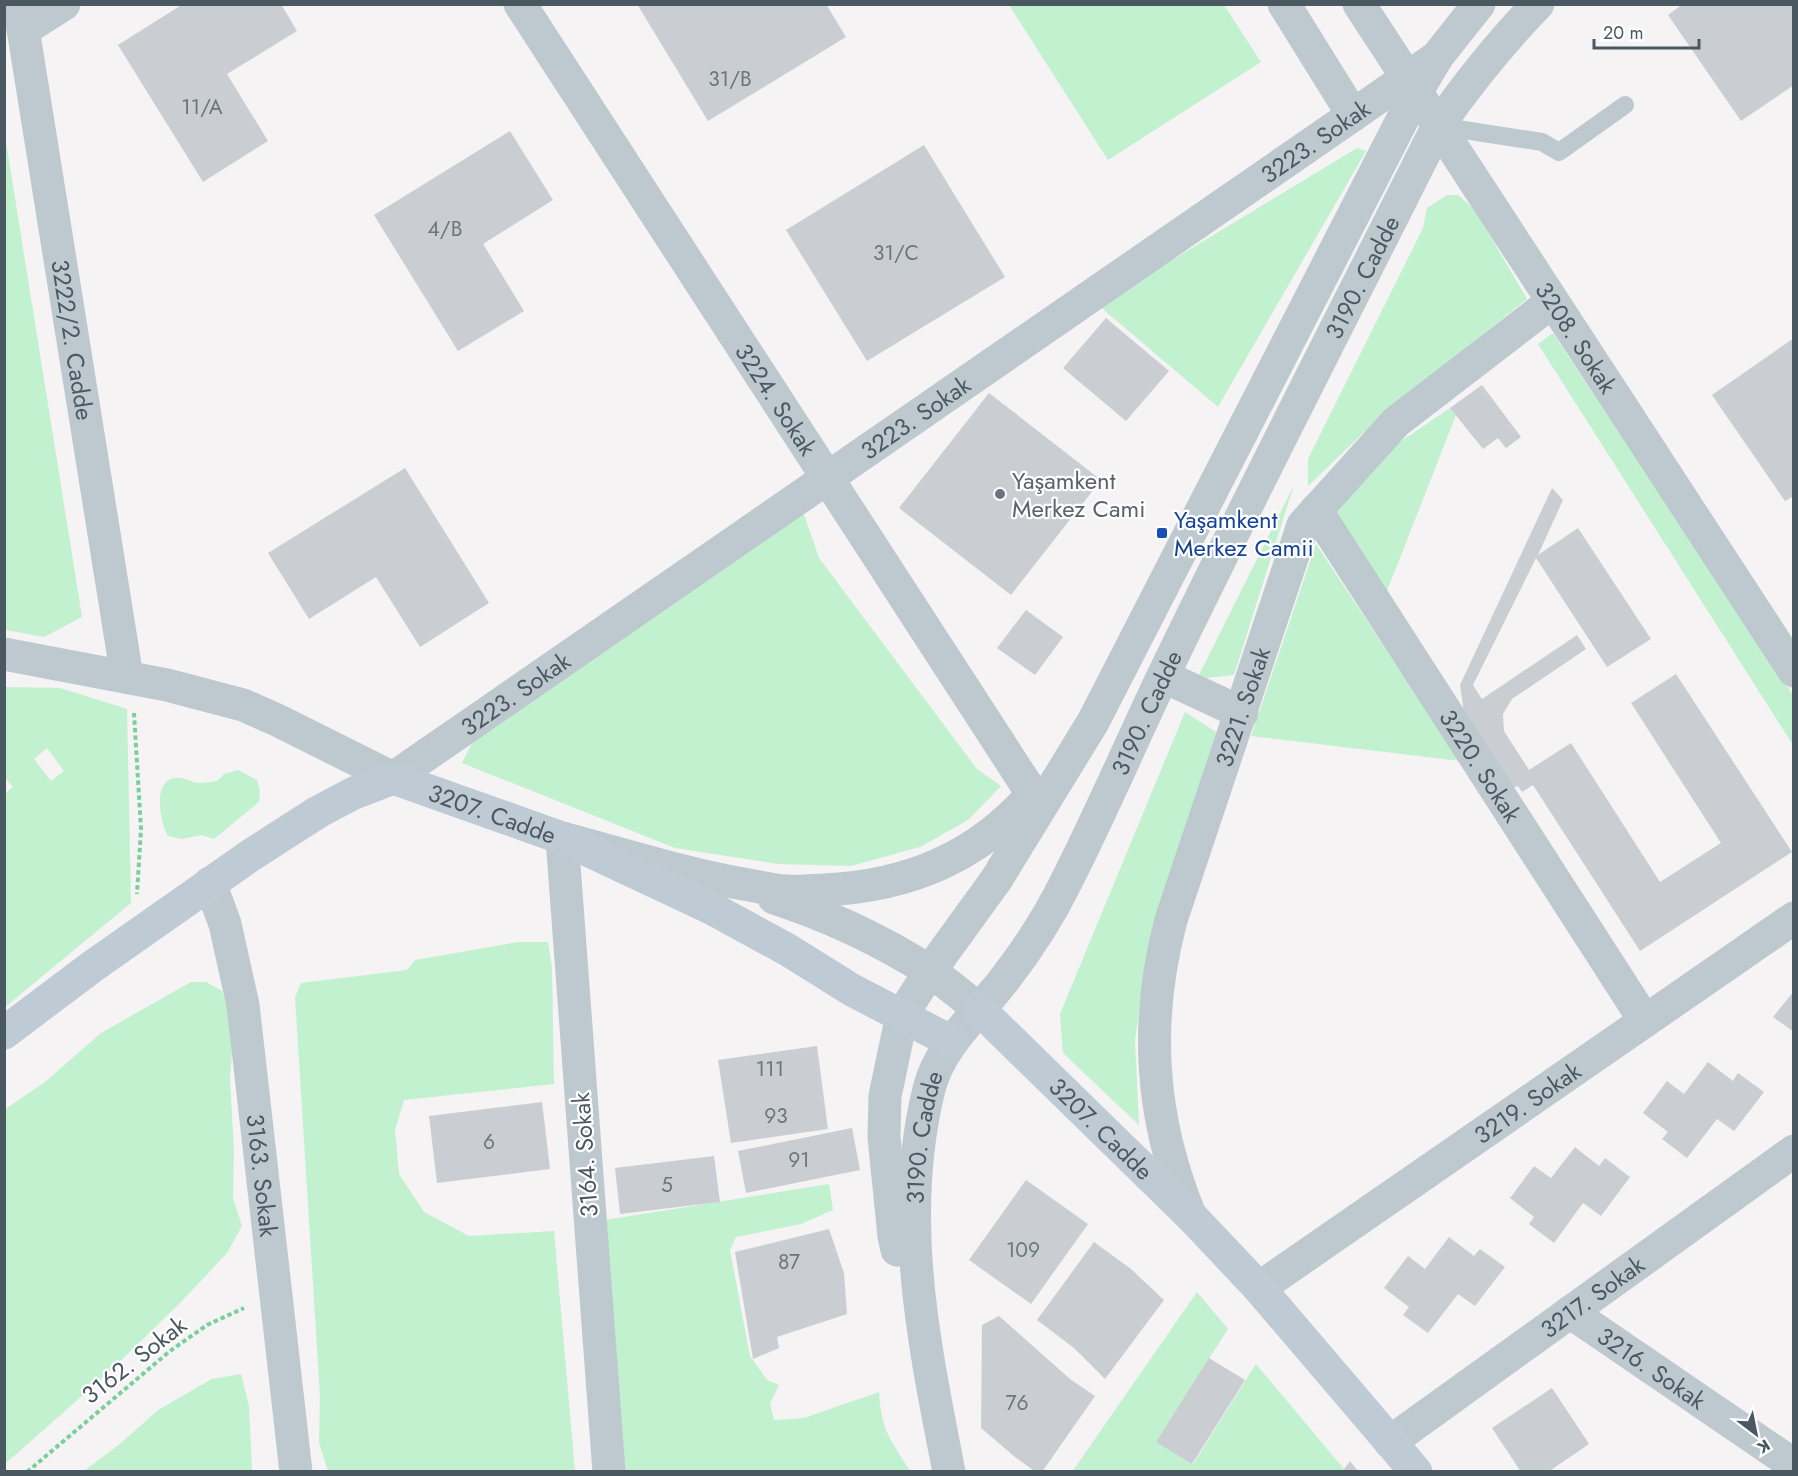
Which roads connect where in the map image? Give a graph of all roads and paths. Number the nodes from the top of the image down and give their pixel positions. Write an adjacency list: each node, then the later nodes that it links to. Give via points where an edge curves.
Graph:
1 (64, 4): 7 (street)
2 (520, 4): 13 (street, 3224. Sokak)
3 (1284, 4): 10 (street)
4 (1359, 4): 8 (street, 3208. Sokak)
5 (1479, 4): 8 (street, 3223. Sokak)
6 (1538, 4): 11 (street, 3190. Cadde, via 1473,77)
7 (21, 17): 18 (street, 3222/2. Cadde)
8 (1411, 85): 10 (street, 3223. Sokak); 11 (street, 3208. Sokak); 20 (street, 3190. Cadde)
9 (1625, 105): 11 (lane, via 1560,152 1542,142)
10 (1353, 115): 13 (street, 3223. Sokak)
11 (1438, 126): 12 (street, 3208. Sokak); 17 (street, 3190. Cadde)
12 (1552, 302): 14 (street, 3221. Sokak, via 1396,422); 16 (street, 3208. Sokak)
13 (827, 478): 21 (street, 3223. Sokak); 22 (street, 3224. Sokak)
14 (1316, 510): 19 (street, 3221. Sokak, via 1303,525); 31 (street, 3220. Sokak)
15 (4, 654): 18 (street, 3207. Cadde)
16 (1794, 671)
17 (1163, 676): 19 (street); 29 (street, 3190. Cadde, via 1066,882 1004,981)
18 (127, 677): 21 (street, 3207. Cadde, via 243,705); 27 (path, via 136,722 141,829 135,910)
19 (1242, 713): 35 (street, 3221. Sokak, via 1171,920 1157,986 1155,1062 1162,1123)
20 (1093, 722): 22 (street); 28 (street, 3190. Cadde, via 996,880)
21 (393, 778): 23 (street, 3207. Cadde); 25 (street, via 318,812)
22 (1033, 795): 24 (street, via 967,852 884,884 787,891)
23 (562, 838): 24 (street); 30 (street, 3207. Cadde, via 711,908); 44 (street, 3164. Sokak)
24 (716, 879): 28 (street, 3207. Cadde, via 835,921)
25 (210, 883): 27 (street); 37 (street, 3163. Sokak, via 225,924 243,1005)
26 (1794, 918): 31 (street, 3219. Sokak)
27 (128, 941): 32 (street)
28 (930, 971): 29 (street, 3207. Cadde); 30 (street, 3190. Cadde)
29 (979, 1009): 33 (street, 3190. Cadde); 35 (street, 3207. Cadde)
30 (902, 1016): 33 (street, 3207. Cadde); 41 (street, 3190. Cadde, via 885,1096 884,1137 894,1236)
31 (1645, 1021): 36 (street, 3219. Sokak)
32 (4, 1033)
33 (952, 1042): 41 (street, 3190. Cadde, via 930,1087 919,1140 913,1229 921,1314)
34 (1794, 1151): 38 (street, 3217. Sokak)
35 (1190, 1215): 36 (street, 3207. Cadde)
36 (1259, 1288): 39 (street, 3207. Cadde)
37 (277, 1302): 42 (path, 3162. Sokak, via 244,1307 207,1325 170,1351); 43 (street, 3163. Sokak)
38 (1569, 1312): 39 (street, 3217. Sokak); 40 (street, 3216. Sokak)
39 (1390, 1442): 45 (street, 3207. Cadde)
40 (1794, 1466)
41 (953, 1468)
42 (27, 1472)
43 (296, 1472)
44 (609, 1472)
45 (1416, 1472)

